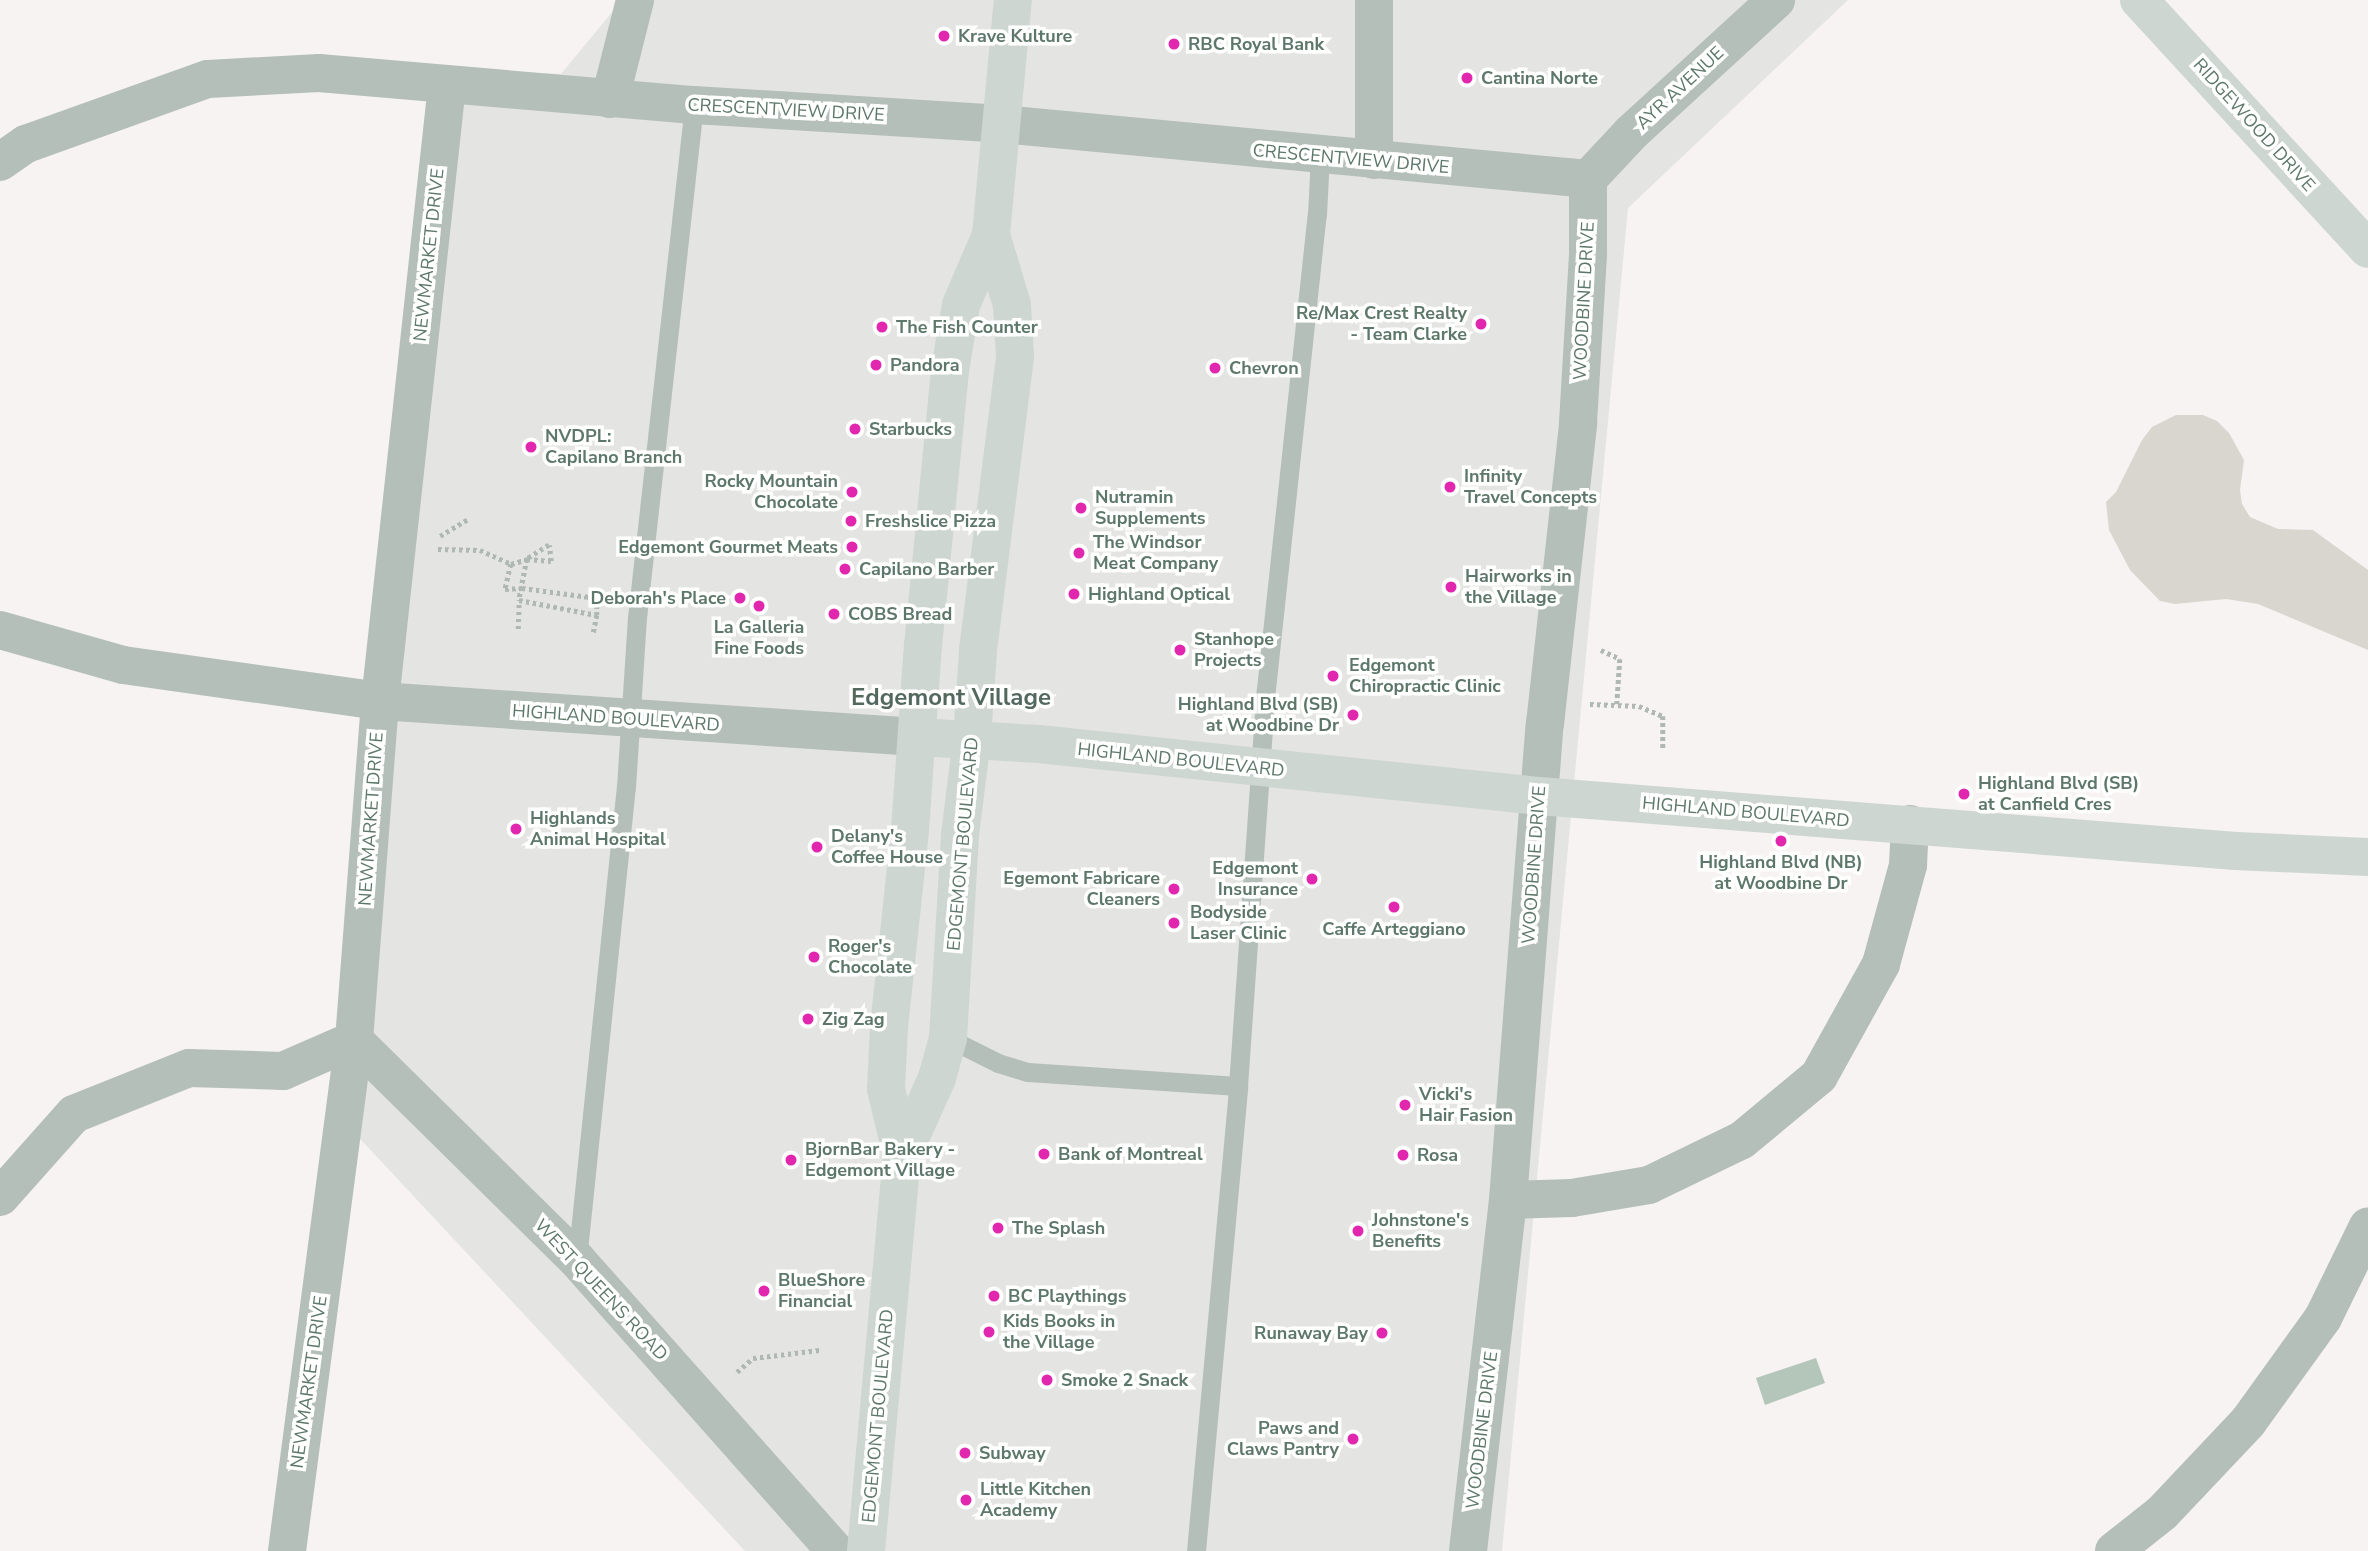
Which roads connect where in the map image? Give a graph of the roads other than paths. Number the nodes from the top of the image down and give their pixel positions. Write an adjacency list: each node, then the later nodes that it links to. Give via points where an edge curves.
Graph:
1 (635, 0): 7 (street)
2 (1013, 0): 9 (main road, EDGEMONT BOULEVARD)
3 (1374, 0): 11 (street)
4 (1776, 0): 13 (street, AYR AVENUE, via 1631,133)
5 (2140, 0): 15 (main road, RIDGEWOOD DRIVE)
6 (447, 85): 7 (street, CRESCENTVIEW DRIVE); 12 (street, CRESCENTVIEW DRIVE, via 320,73 208,79 26,144); 17 (street, NEWMARKET DRIVE)
7 (610, 99): 8 (street, CRESCENTVIEW DRIVE)
8 (694, 105): 9 (street, CRESCENTVIEW DRIVE); 18 (lane)
9 (1002, 124): 10 (street, CRESCENTVIEW DRIVE); 14 (main road, EDGEMONT BOULEVARD)
10 (1320, 155): 11 (street, CRESCENTVIEW DRIVE); 21 (lane)
11 (1374, 160): 13 (street, CRESCENTVIEW DRIVE)
12 (0, 162)
13 (1588, 179): 22 (street, WOODBINE DRIVE, via 1578,423)
14 (991, 234): 19 (main road, EDGEMONT BOULEVARD, via 961,305 950,370); 20 (main road, EDGEMONT BOULEVARD, via 1012,305 1015,356 978,650)
15 (2368, 249)
16 (0, 629): 17 (street, HIGHLAND BOULEVARD, via 123,664)
17 (380, 702): 18 (street, HIGHLAND BOULEVARD); 26 (street, NEWMARKET DRIVE)
18 (629, 718): 19 (street, HIGHLAND BOULEVARD); 32 (lane, via 626,787)
19 (917, 737): 20 (main road, HIGHLAND BOULEVARD); 28 (main road, EDGEMONT BOULEVARD, via 886,1089)
20 (972, 739): 21 (main road, HIGHLAND BOULEVARD); 25 (main road, EDGEMONT BOULEVARD, via 960,835)
21 (1261, 768): 22 (main road, HIGHLAND BOULEVARD); 27 (lane)
22 (1539, 796): 23 (main road, HIGHLAND BOULEVARD); 30 (street, WOODBINE DRIVE)
23 (1910, 824): 24 (main road, HIGHLAND BOULEVARD, via 2236,851); 30 (street, via 1908,866 1881,964 1819,1076 1742,1140 1649,1185 1572,1198)
24 (2368, 857)
25 (948, 1038): 27 (lane, via 1028,1072); 28 (main road, EDGEMONT BOULEVARD, via 937,1078)
26 (354, 1041): 29 (street, via 283,1071 188,1068 74,1114); 32 (street, WEST QUEENS ROAD); 33 (street, NEWMARKET DRIVE)
27 (1238, 1086): 36 (lane)
28 (902, 1156): 35 (main road, EDGEMONT BOULEVARD)
29 (0, 1197)
30 (1508, 1200): 37 (street, WOODBINE DRIVE)
31 (2368, 1226): 38 (street, via 2323,1318 2248,1422 2162,1513)
32 (577, 1260): 34 (street, WEST QUEENS ROAD)
33 (287, 1551)
34 (835, 1551)
35 (866, 1551)
36 (1196, 1551)
37 (1468, 1551)
38 (2114, 1551)

